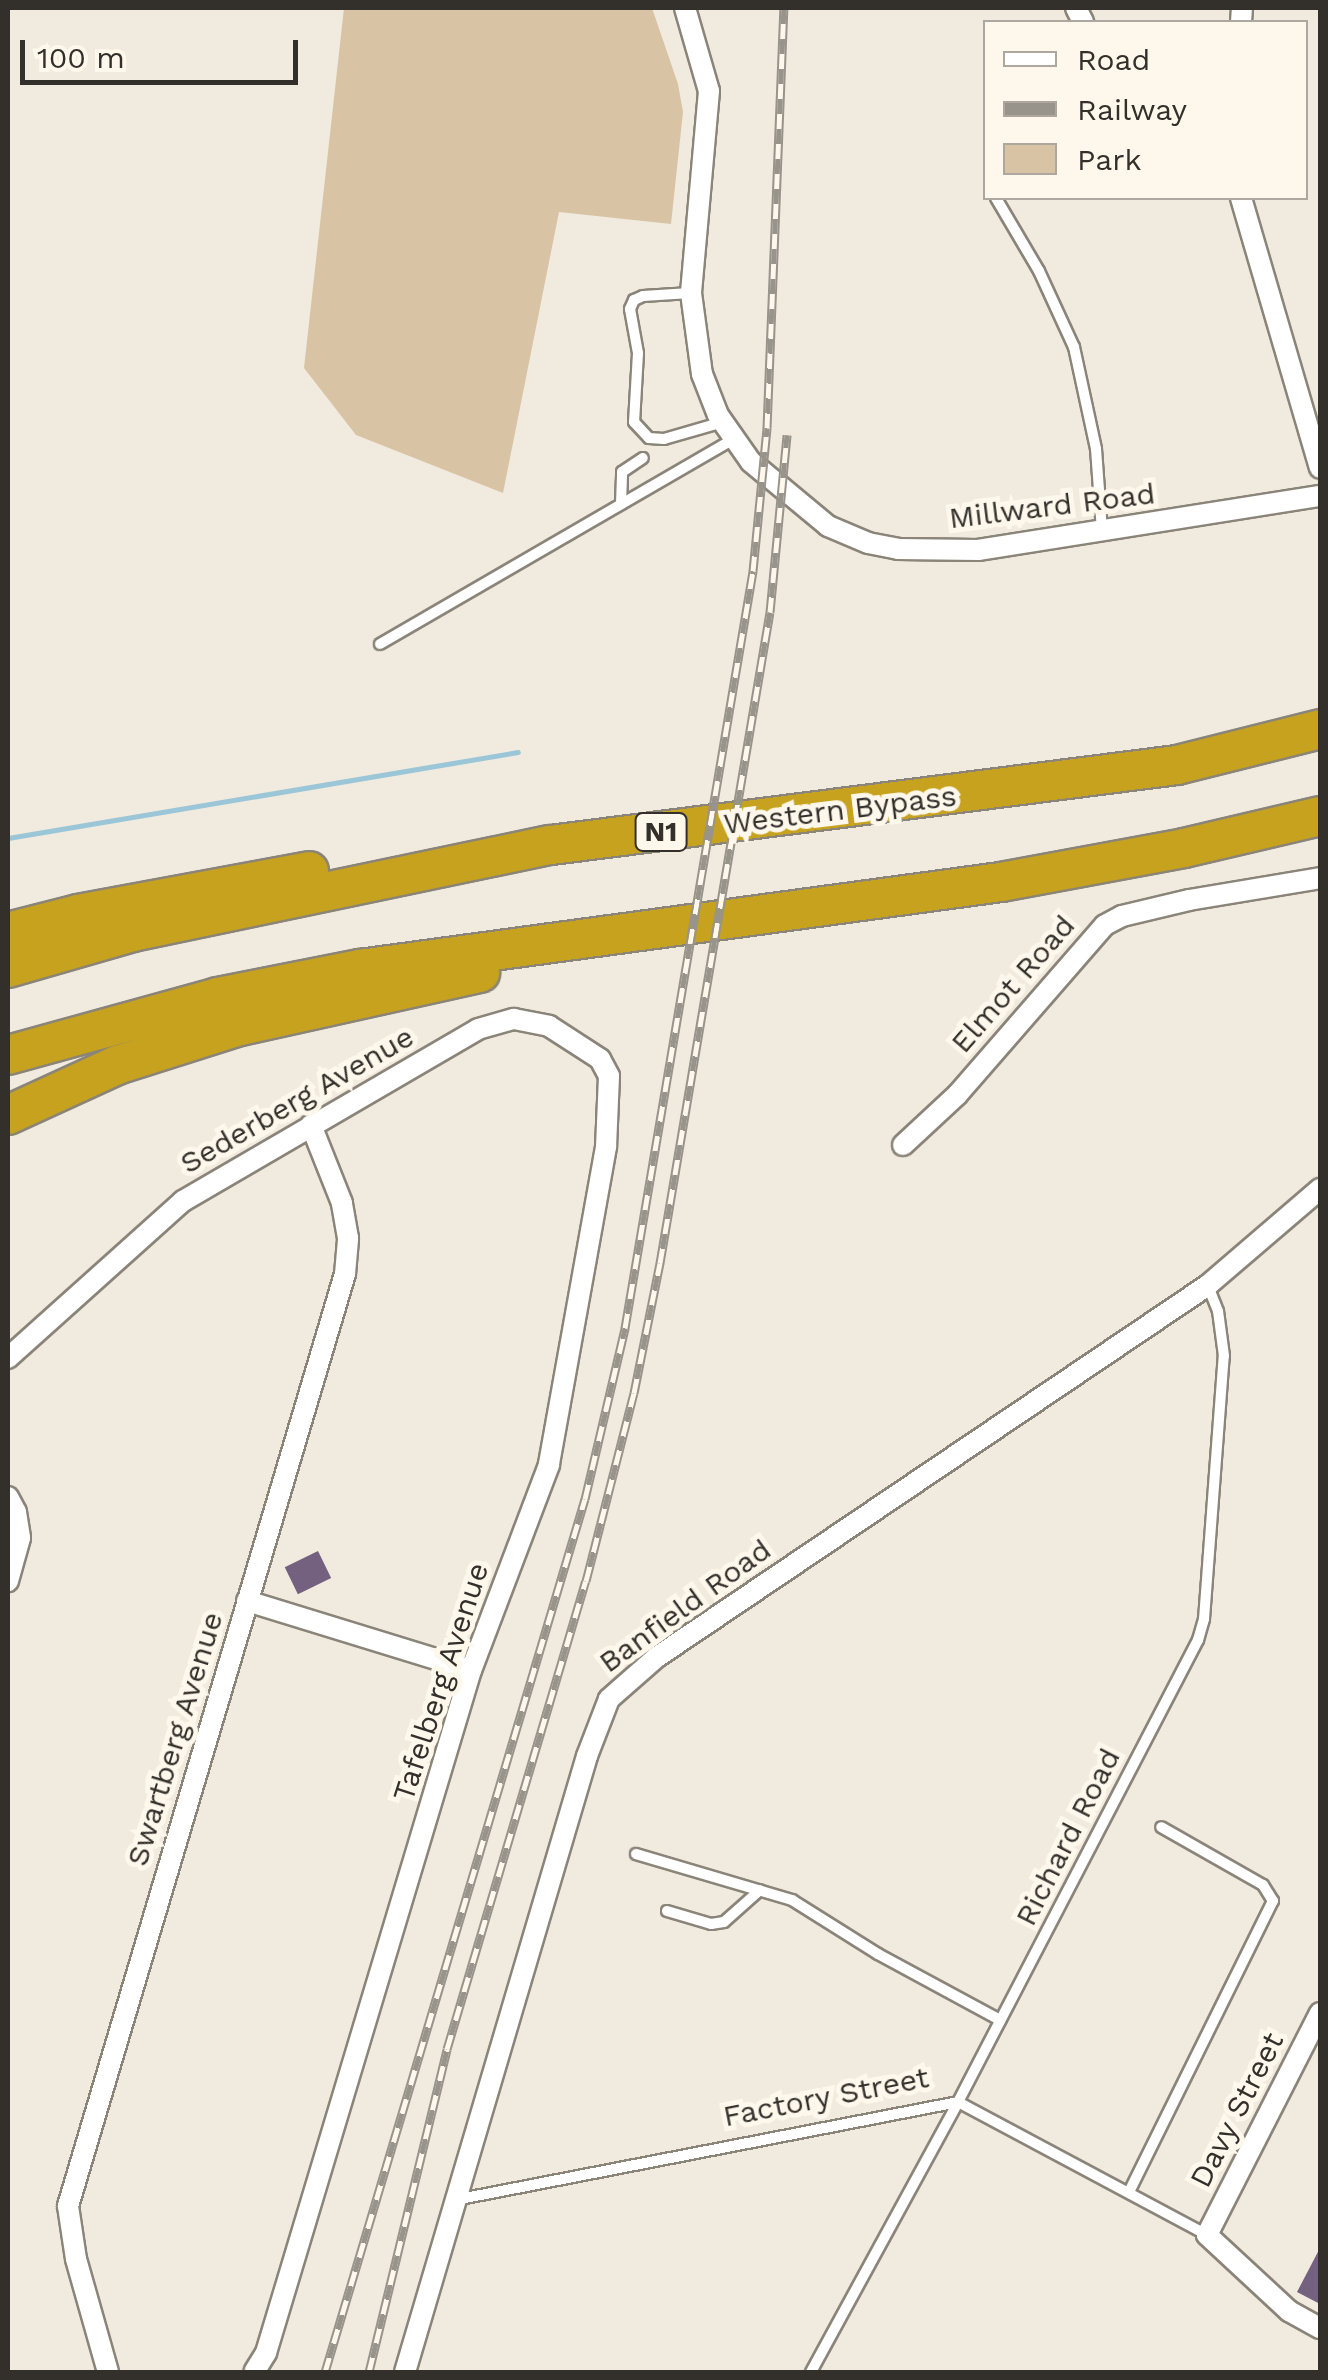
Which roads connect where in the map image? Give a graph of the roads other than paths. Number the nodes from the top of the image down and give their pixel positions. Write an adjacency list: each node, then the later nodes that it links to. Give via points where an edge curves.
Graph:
1 (685, 8): 4 (street, Millward Road, via 709,90)
2 (997, 200): 10 (lane, via 1074,347 1096,449)
3 (1242, 200): 7 (street)
4 (691, 292): 5 (street, Millward Road, via 698,361); 5 (lane, via 643,296 630,309 638,353 634,422 649,438 664,440)
5 (729, 430): 9 (lane); 10 (street, Millward Road, via 751,462 828,526 868,543 978,550)
6 (643, 458): 9 (lane, via 622,472)
7 (1320, 468)
8 (1320, 496): 10 (street, Millward Road)
9 (620, 504): 11 (lane)
10 (1102, 532)
11 (380, 644)
12 (1320, 729): 14 (highway, Western Bypass / N1, via 1177,765)
13 (1320, 816): 16 (highway, via 1002,882)
14 (551, 845): 17 (highway, via 439,850); 18 (highway, Western Bypass / N1, via 134,932)
15 (1314, 878): 23 (street, Elmot Road, via 1189,900 1105,925 957,1095)
16 (676, 924): 20 (highway, via 360,969 218,997); 21 (highway, via 240,1026 117,1065)
17 (8, 932)
18 (8, 968)
19 (549, 1026): 22 (street, Sederberg Avenue, via 494,1022); 30 (street, Tafelberg Avenue, via 600,1059 609,1076 606,1147 549,1464)
20 (8, 1055)
21 (8, 1115)
22 (311, 1124): 26 (street, Sederberg Avenue, via 183,1201); 29 (street, Swartberg Avenue, via 342,1203 348,1238 344,1274)
23 (902, 1145)
24 (1320, 1189): 25 (street, Banfield Road)
25 (1208, 1285): 36 (lane, Richard Road, via 1224,1356 1202,1628); 39 (street, Banfield Road, via 617,1689 587,1756)
26 (8, 1358)
27 (8, 1497): 28 (street, via 20,1538)
28 (8, 1581)
29 (248, 1601): 30 (street); 42 (street, Swartberg Avenue, via 70,2195 76,2260)
30 (471, 1670): 43 (street, Tafelberg Avenue, via 266,2353)
31 (1161, 1827): 38 (lane, via 1264,1885 1273,1901)
32 (636, 1854): 33 (lane)
33 (760, 1890): 34 (lane, via 724,1922); 36 (lane, via 813,1910)
34 (668, 1911)
35 (1320, 2013): 40 (street, Davy Street)
36 (1000, 2020): 37 (lane, Richard Road)
37 (958, 2102): 38 (lane, Factory Street); 39 (lane, Factory Street); 45 (lane, Richard Road)
38 (1129, 2192): 40 (lane, Factory Street)
39 (460, 2198): 44 (street, Banfield Road)
40 (1207, 2235): 41 (street, Factory Street, via 1289,2311)
41 (1320, 2328)
42 (108, 2372)
43 (254, 2372)
44 (405, 2372)
45 (811, 2372)

